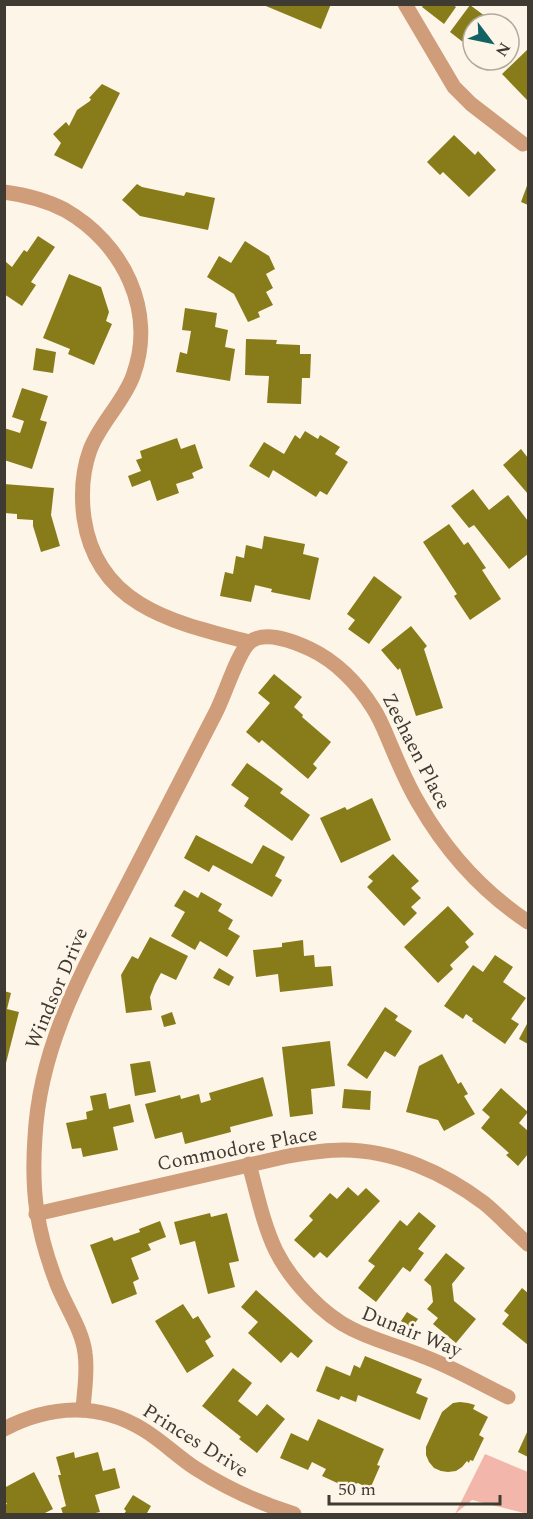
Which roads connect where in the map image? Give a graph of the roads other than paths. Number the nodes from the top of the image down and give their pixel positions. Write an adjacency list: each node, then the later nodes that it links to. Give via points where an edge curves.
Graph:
1 (405, 4): 2 (street, via 454,87)
2 (524, 144)
3 (4, 192): 4 (street, via 45,201 86,224 119,259 138,305 139,356 133,377 99,432 84,474 86,528 96,556 118,587 153,612 198,630)
4 (249, 642): 5 (street, Zeehaen Place, via 267,637 302,646 321,655 350,678 374,709 412,793 434,829 471,874); 7 (street, Windsor Drive, via 80,976 53,1042 39,1096 35,1136)
5 (528, 922)
6 (249, 1164): 7 (street, Commodore Place); 8 (street, Commodore Place, via 315,1151 344,1150 398,1158 461,1188 491,1209); 9 (street, Dunair Way, via 277,1253 296,1281 327,1312 355,1331 452,1368)
7 (36, 1214): 10 (street, Windsor Drive, via 45,1252 82,1338 86,1364)
8 (528, 1244)
9 (508, 1397)
10 (82, 1410): 11 (street, Princes Drive, via 41,1414); 12 (street, Princes Drive, via 118,1416 220,1483)
11 (4, 1429)
12 (294, 1515)

